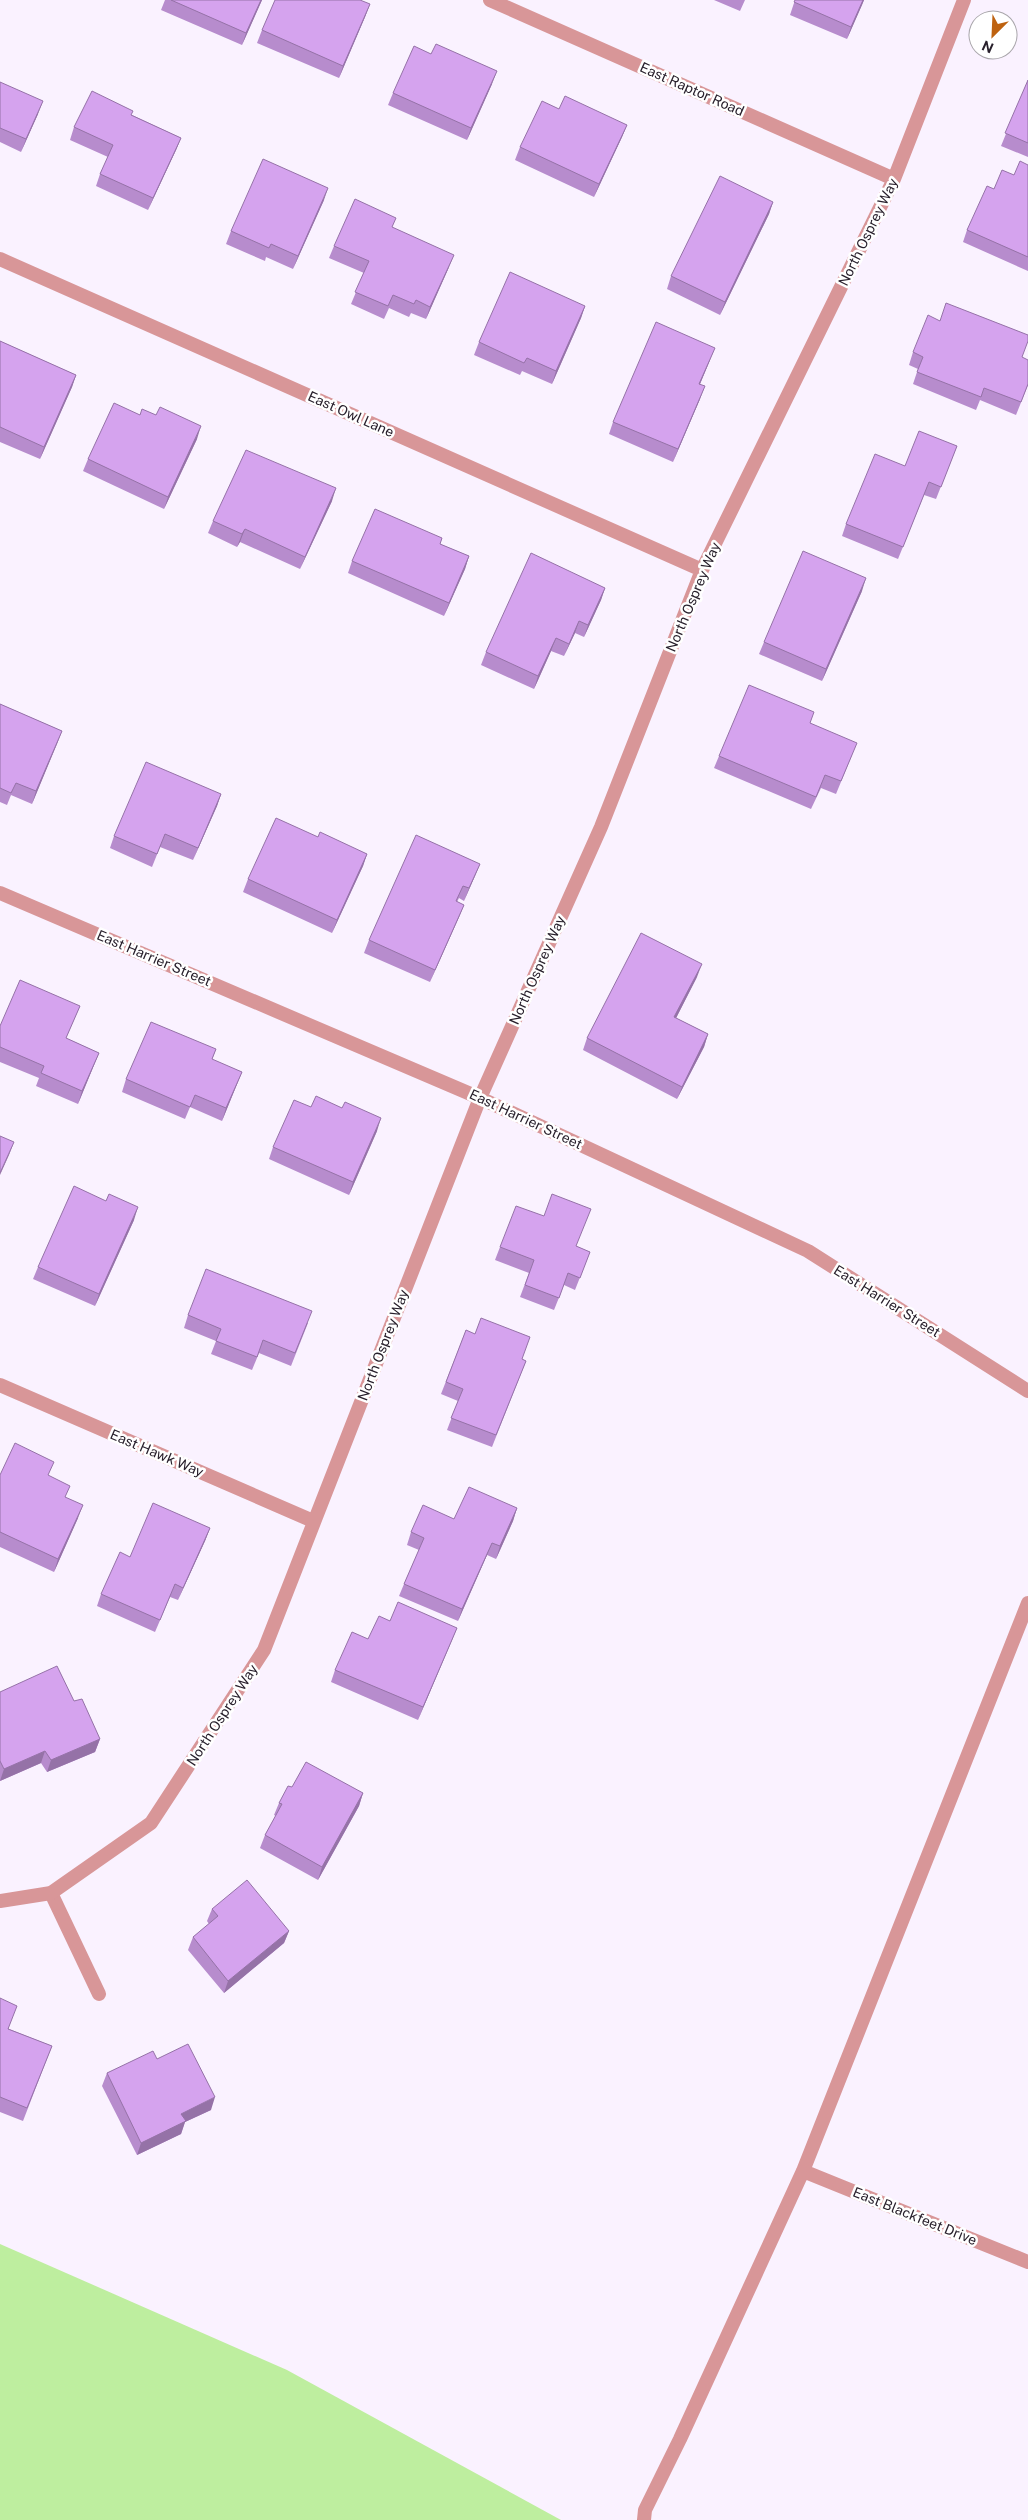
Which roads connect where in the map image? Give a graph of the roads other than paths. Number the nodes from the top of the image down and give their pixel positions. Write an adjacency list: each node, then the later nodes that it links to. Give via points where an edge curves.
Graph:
1 (490, 0): 3 (street, East Raptor Road)
2 (964, 0): 3 (street, North Osprey Way)
3 (894, 178): 5 (street, North Osprey Way)
4 (0, 259): 5 (street, East Owl Lane)
5 (702, 570): 7 (street, North Osprey Way, via 601,827)
6 (0, 893): 7 (street, East Harrier Street)
7 (480, 1098): 9 (street, East Harrier Street, via 808,1251); 10 (street, North Osprey Way)
8 (0, 1385): 10 (street, East Hawk Way)
9 (1028, 1391)
10 (313, 1521): 12 (street, North Osprey Way, via 264,1650 151,1824)
11 (1028, 1603): 15 (street)
12 (51, 1893): 13 (street); 14 (street)
13 (0, 1900)
14 (100, 1994)
15 (803, 2171): 16 (street, East Blackfeet Drive); 17 (street, via 645,2510)
16 (1028, 2262)
17 (644, 2520)

